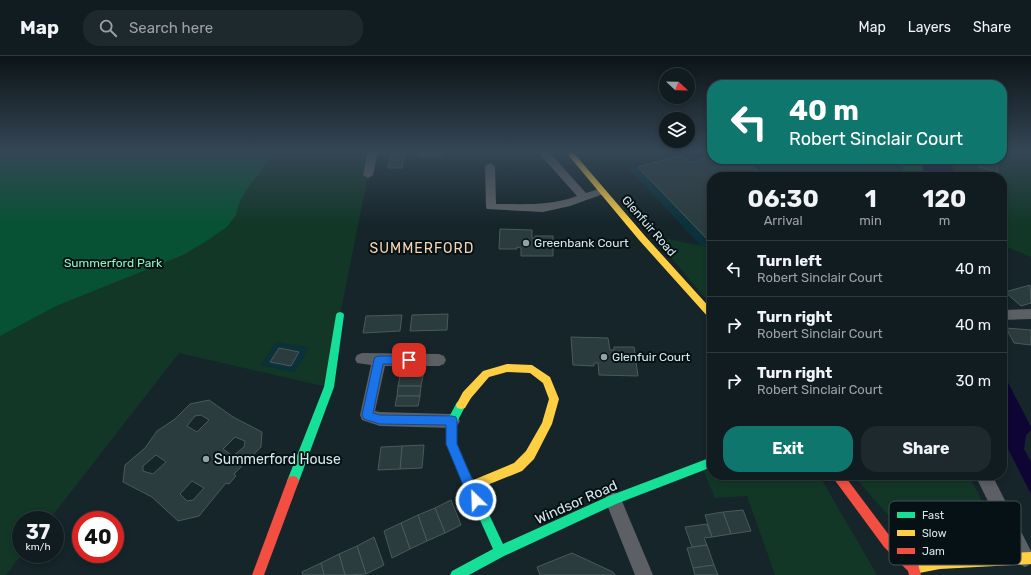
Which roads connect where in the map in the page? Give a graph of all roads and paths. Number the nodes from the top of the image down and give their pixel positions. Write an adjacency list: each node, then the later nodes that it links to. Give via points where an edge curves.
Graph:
1 (490, 175): 5 (street, via 491,207 542,208)
2 (565, 175): 5 (street)
3 (589, 175): 4 (street, Glenfuir Road)
4 (602, 191): 5 (street); 6 (street, Glenfuir Road)
5 (584, 198)
6 (707, 310)
7 (1031, 314): 9 (street)
8 (340, 315): 26 (street, via 329,387)
9 (1007, 315)
10 (362, 359): 11 (street)
11 (379, 360): 12 (street); 13 (street, via 368,415 380,419)
12 (439, 360)
13 (452, 421): 17 (street, via 451,444); 17 (street, via 467,395 486,374 507,368 532,369 547,380 554,399 547,424 530,455 518,467)
14 (707, 464): 18 (street, Windsor Road)
15 (841, 480): 20 (street)
16 (986, 480): 19 (street)
17 (470, 487): 22 (street)
18 (613, 500): 22 (street, Windsor Road); 28 (street)
19 (997, 501)
20 (889, 544)
21 (1021, 545): 23 (street)
22 (500, 552): 27 (street, Windsor Road)
23 (1028, 558)
24 (934, 565): 25 (street)
25 (914, 571)
26 (258, 575)
27 (456, 575)
28 (644, 575)

